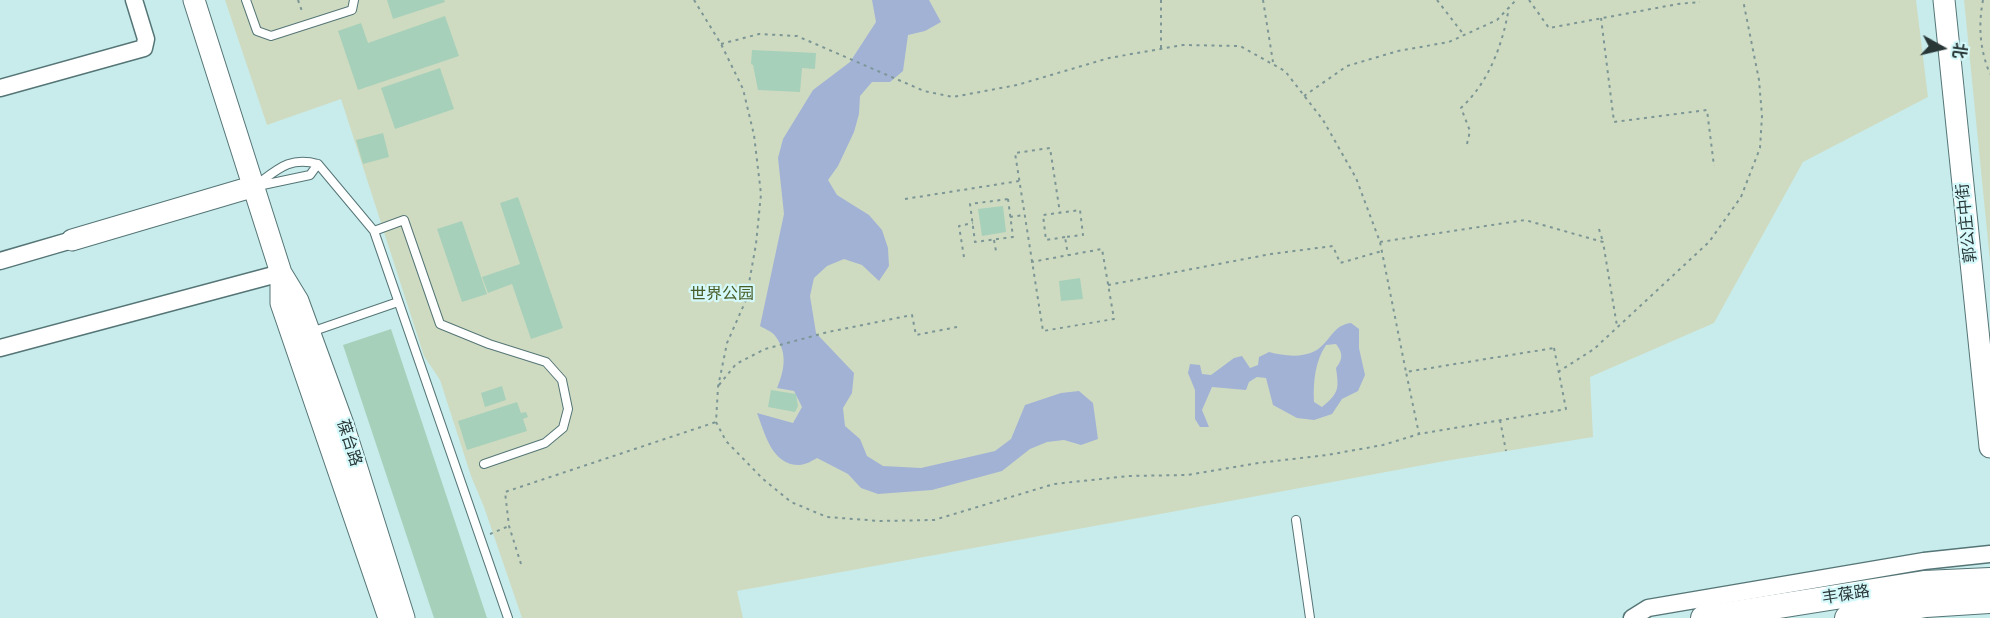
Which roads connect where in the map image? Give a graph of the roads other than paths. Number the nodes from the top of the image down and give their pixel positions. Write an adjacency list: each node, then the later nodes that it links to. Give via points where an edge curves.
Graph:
1 (134, 0): 6 (street, via 146,39 144,48)
2 (194, 0): 8 (street, 葆台路)
3 (246, 0): 4 (lane, via 257,32 271,36 352,10)
4 (354, 0)
5 (1944, 0): 16 (street, 郭公庄中街)
6 (0, 88)
7 (318, 164): 8 (lane, via 310,175); 8 (lane, via 304,160 285,164); 9 (lane)
8 (255, 186): 10 (street); 12 (street, 葆台路)
9 (374, 231): 13 (lane); 17 (lane, via 404,220 440,324 546,362 562,380 568,409 563,428 545,443)
10 (72, 240): 11 (street)
11 (0, 261)
12 (281, 273): 14 (street, 葆台路, via 298,301); 15 (street); 22 (street, 葆台路, via 281,303)
13 (398, 302): 14 (lane); 24 (lane)
14 (309, 333): 23 (street, 葆台路, via 343,424)
15 (0, 348)
16 (1990, 447)
17 (484, 464)
18 (1296, 520): 25 (lane)
19 (1990, 554): 26 (street, via 1924,561 1648,608)
20 (1990, 580): 27 (main road, 丰葆路, via 1924,582)
21 (1990, 601): 28 (main road, 丰葆路, via 1926,605)
22 (389, 618)
23 (404, 618)
24 (507, 618)
25 (1310, 618)
26 (1632, 618)
27 (1703, 618)
28 (1846, 618)

